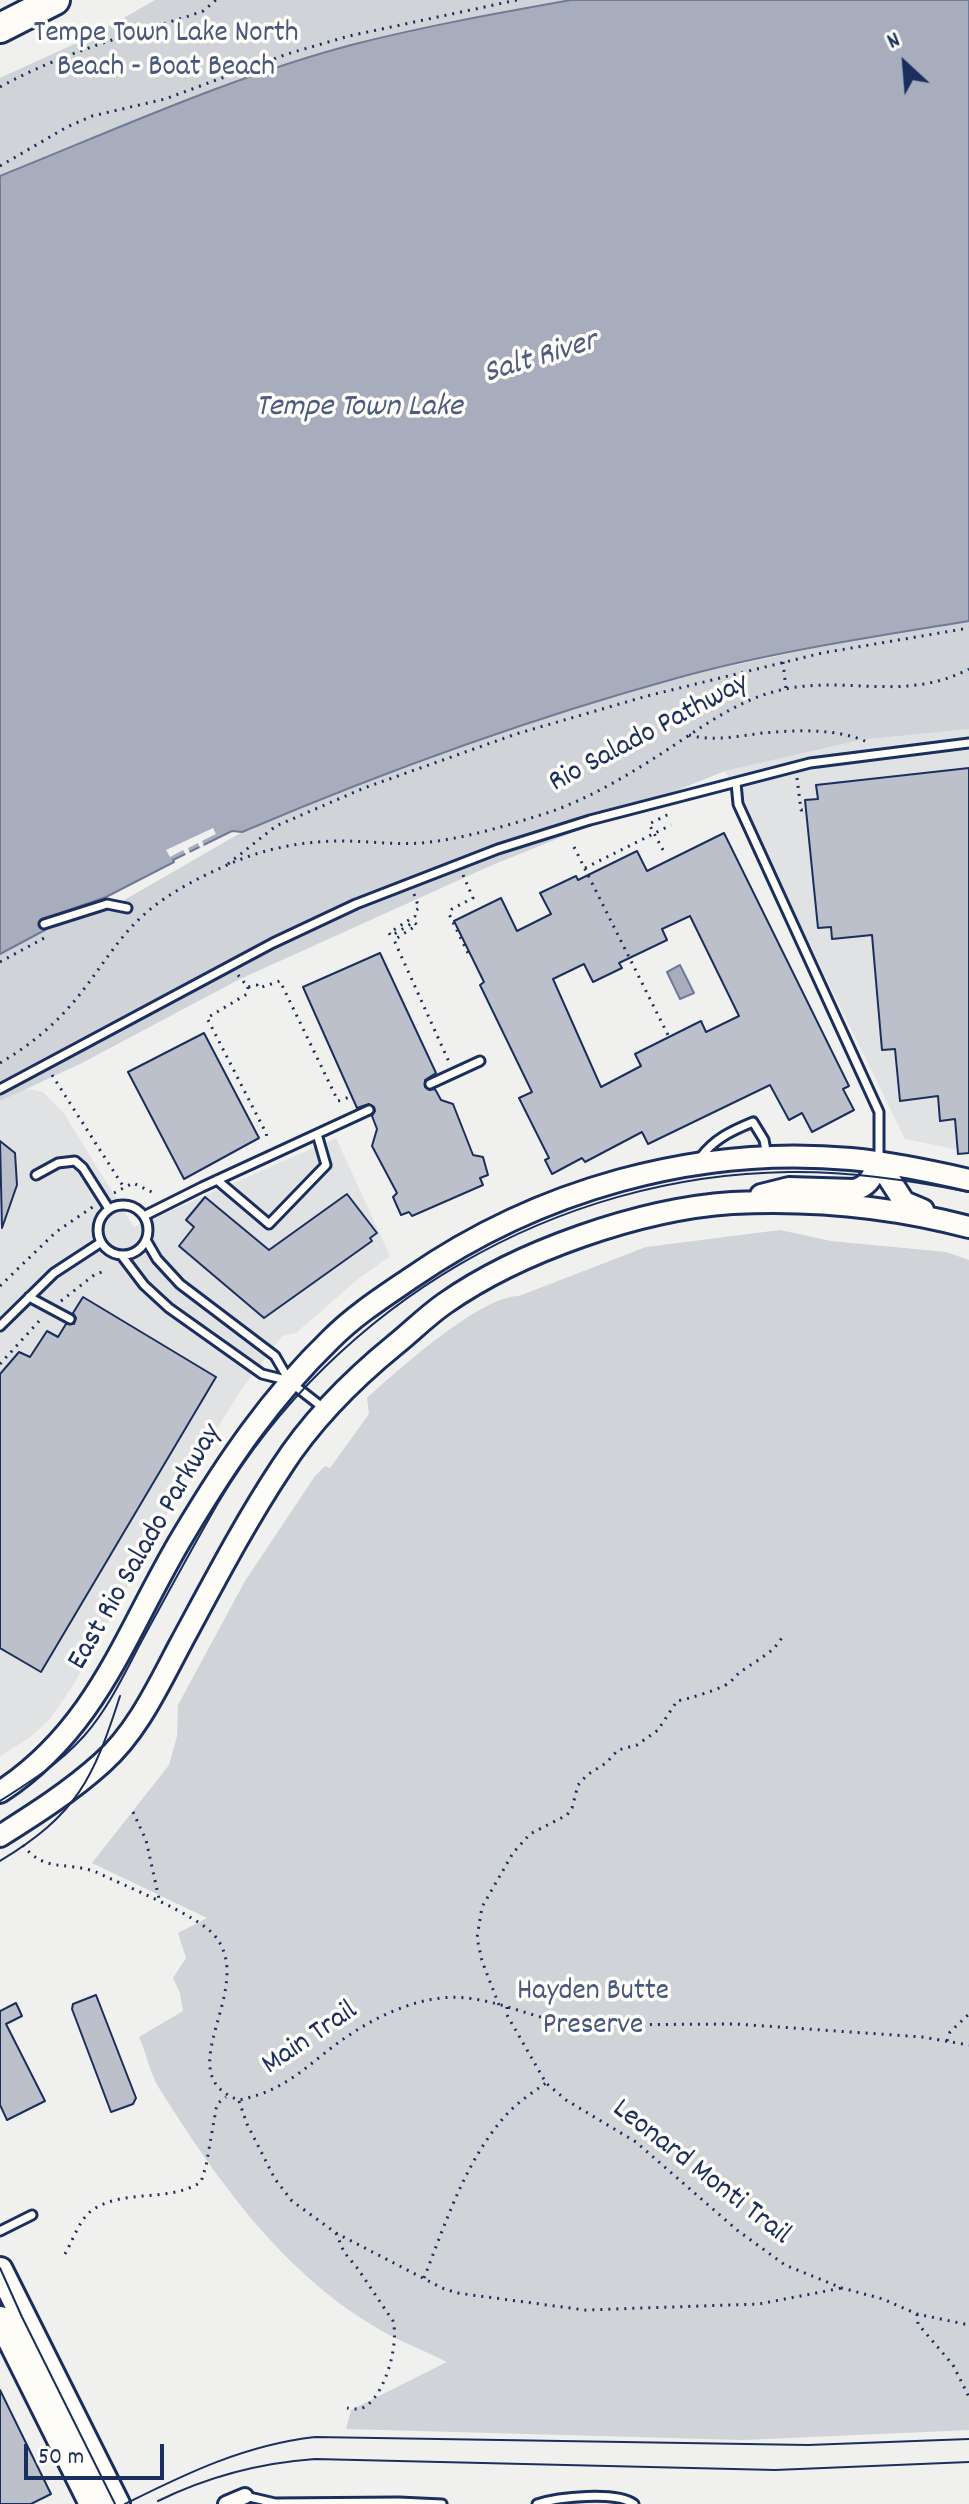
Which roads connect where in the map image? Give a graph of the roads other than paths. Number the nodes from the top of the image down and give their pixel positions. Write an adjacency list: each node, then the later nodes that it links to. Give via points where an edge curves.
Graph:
1 (55, 0): 2 (highway)
2 (0, 28)
3 (969, 743): 4 (lane, via 889,751)
4 (736, 783): 9 (lane, via 546,834 356,904); 13 (lane, via 738,804 879,1112)
5 (127, 908): 6 (lane, via 107,904)
6 (44, 924)
7 (480, 1061): 8 (lane)
8 (430, 1084)
9 (0, 1089)
10 (369, 1110): 11 (lane)
11 (317, 1134): 16 (lane); 16 (lane, via 326,1165 269,1224)
12 (767, 1158): 13 (main road, East Rio Salado Parkway); 14 (main road, East Rio Salado Parkway); 14 (lane, via 753,1122 723,1135)
13 (879, 1163): 17 (main road, East Rio Salado Parkway); 18 (main road, via 868,1184 854,1190 789,1188); 21 (main road, via 904,1202)
14 (695, 1164): 28 (main road, East Rio Salado Parkway, via 620,1179 482,1233 375,1302)
15 (36, 1175): 19 (lane, via 75,1161)
16 (217, 1180): 20 (lane)
17 (969, 1180)
18 (730, 1203): 21 (main road, via 837,1205); 29 (main road, via 622,1223 480,1282 444,1304 363,1371)
19 (109, 1209): 20 (lane, via 128,1205); 23 (lane, via 97,1226)
20 (144, 1216): 22 (lane)
21 (963, 1225)
22 (146, 1240): 24 (lane, via 138,1251); 28 (lane, via 169,1273 275,1356)
23 (100, 1243): 24 (lane); 25 (lane)
24 (122, 1256): 28 (lane, via 169,1308 262,1374)
25 (29, 1297): 26 (lane); 27 (lane)
26 (70, 1319)
27 (0, 1326)
28 (290, 1382): 29 (lane); 30 (main road, East Rio Salado Parkway, via 237,1448 181,1538 90,1704 49,1754)
29 (327, 1411): 31 (main road, via 281,1467 129,1733 103,1762)
30 (0, 1792)
31 (5, 1833)
32 (32, 2215): 33 (lane)
33 (0, 2231)
34 (0, 2270): 38 (main road)
35 (0, 2319): 37 (main road)
36 (245, 2496): 39 (street); 40 (lane, via 275,2503)
37 (92, 2504)
38 (117, 2504)
39 (226, 2504)
40 (442, 2504)
41 (537, 2504): 42 (lane, via 619,2498)
42 (634, 2504)

